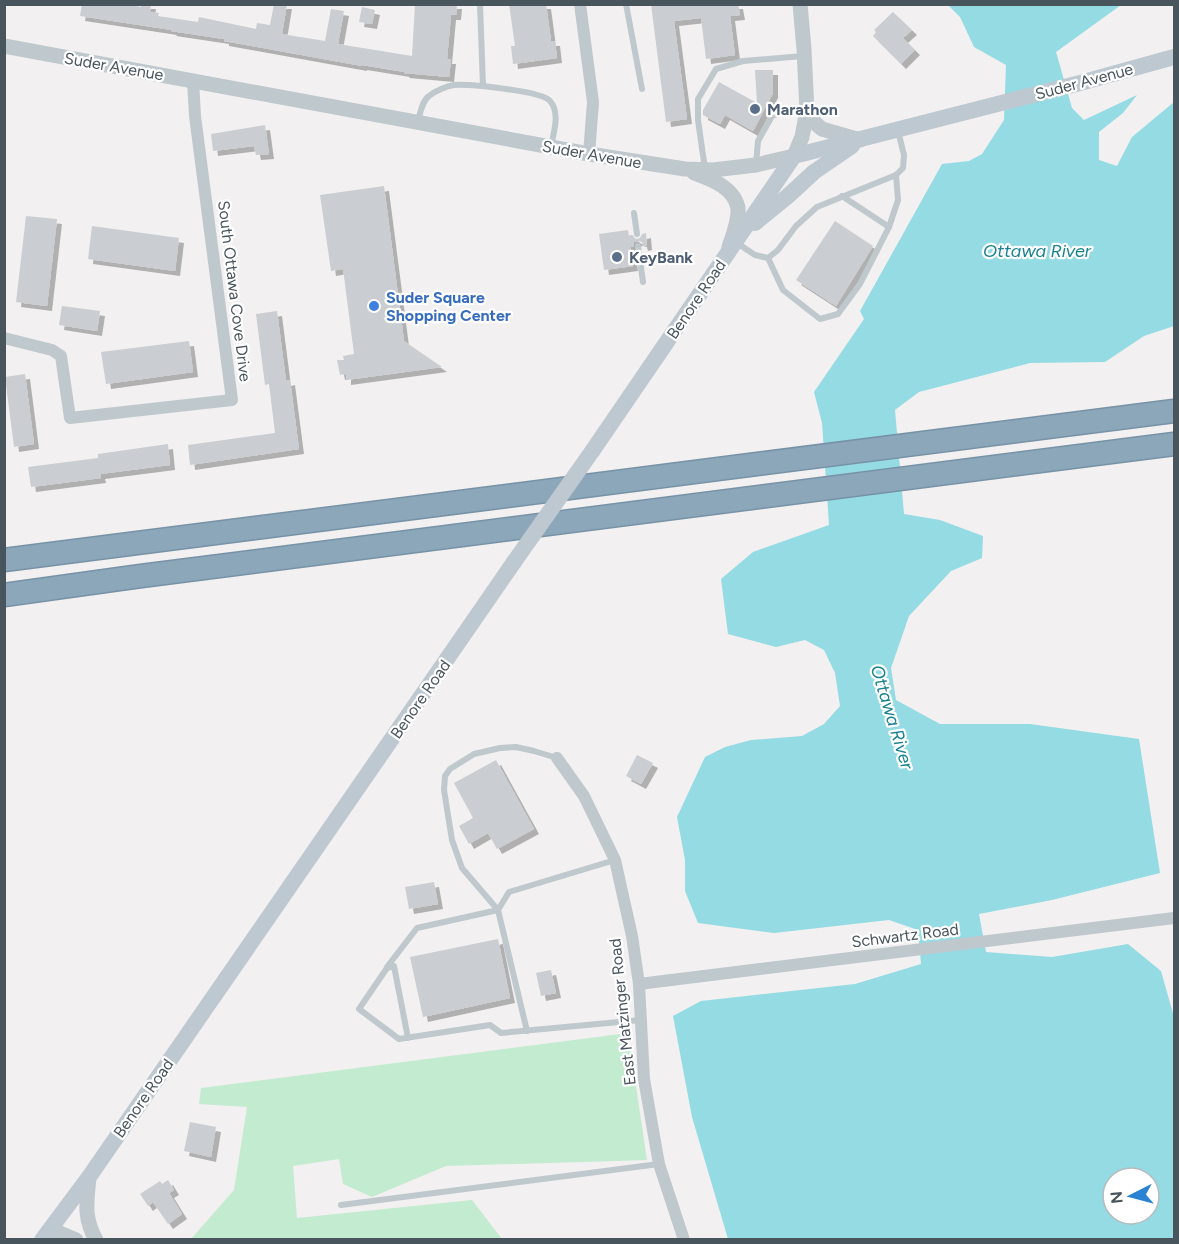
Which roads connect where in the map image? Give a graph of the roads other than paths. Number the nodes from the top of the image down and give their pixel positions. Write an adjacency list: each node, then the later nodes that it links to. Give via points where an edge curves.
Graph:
1 (480, 4): 9 (lane)
2 (580, 4): 16 (street, via 593,102)
3 (626, 4): 10 (lane)
4 (800, 4): 6 (street)
5 (4, 46): 8 (street, Suder Avenue)
6 (805, 56): 11 (street); 20 (lane, via 743,61 716,69 698,99)
7 (1174, 57): 13 (main road, Suder Avenue)
8 (193, 80): 12 (street, Suder Avenue); 30 (street, South Ottawa Cove Drive, via 232,400 70,418 61,357 52,350)
9 (483, 86): 12 (lane, via 454,85 427,97); 15 (lane, via 550,100 555,109)
10 (642, 89)
11 (807, 111): 14 (street, via 822,129); 17 (street); 18 (lane, via 772,116 758,141)
12 (417, 122): 15 (street, Suder Avenue)
13 (898, 130): 14 (main road, Suder Avenue); 21 (lane, via 904,155 903,168)
14 (860, 140): 17 (main road, Suder Avenue); 26 (main road, via 814,172)
15 (551, 147): 16 (street, Suder Avenue)
16 (589, 154): 19 (street, Suder Avenue)
17 (794, 156): 18 (street, Suder Avenue); 26 (main road, Benore Road)
18 (756, 165): 20 (street, Suder Avenue)
19 (685, 169): 20 (street, Suder Avenue); 26 (street, via 718,182 729,191 738,207)
20 (705, 170)
21 (896, 175): 22 (lane); 24 (lane, via 898,200)
22 (842, 196): 24 (lane); 28 (lane, via 817,207)
23 (634, 213): 25 (lane)
24 (889, 227): 28 (lane, via 860,284 838,314 820,319 783,290)
25 (637, 234)
26 (735, 243): 28 (lane); 45 (main road, Benore Road, bridge)
27 (638, 246): 29 (lane)
28 (768, 258)
29 (643, 282)
30 (4, 338)
31 (1174, 411): 33 (highway)
32 (1174, 444): 34 (highway)
33 (4, 560)
34 (4, 595)
35 (557, 758): 36 (street, East Matzinger Road, via 585,796); 37 (lane, via 516,747 500,748 474,753 445,776 452,840 462,868)
36 (615, 860): 37 (lane, via 509,892); 40 (street, East Matzinger Road)
37 (498, 910): 39 (lane, via 417,928); 42 (lane)
38 (1174, 918): 40 (street, Schwartz Road)
39 (387, 968): 43 (lane, via 394,966); 43 (lane, via 359,1009 399,1039)
40 (639, 984): 41 (street, East Matzinger Road)
41 (641, 1020): 42 (lane); 44 (street, East Matzinger Road, via 644,1079)
42 (527, 1031): 43 (lane, via 501,1033 490,1025)
43 (408, 1038)
44 (659, 1164): 46 (lane); 50 (street, East Matzinger Road)
45 (89, 1177): 47 (main road, Benore Road); 49 (street, via 86,1212)
46 (341, 1205)
47 (50, 1236): 48 (street)
48 (76, 1239)
49 (96, 1239)
50 (684, 1239)

